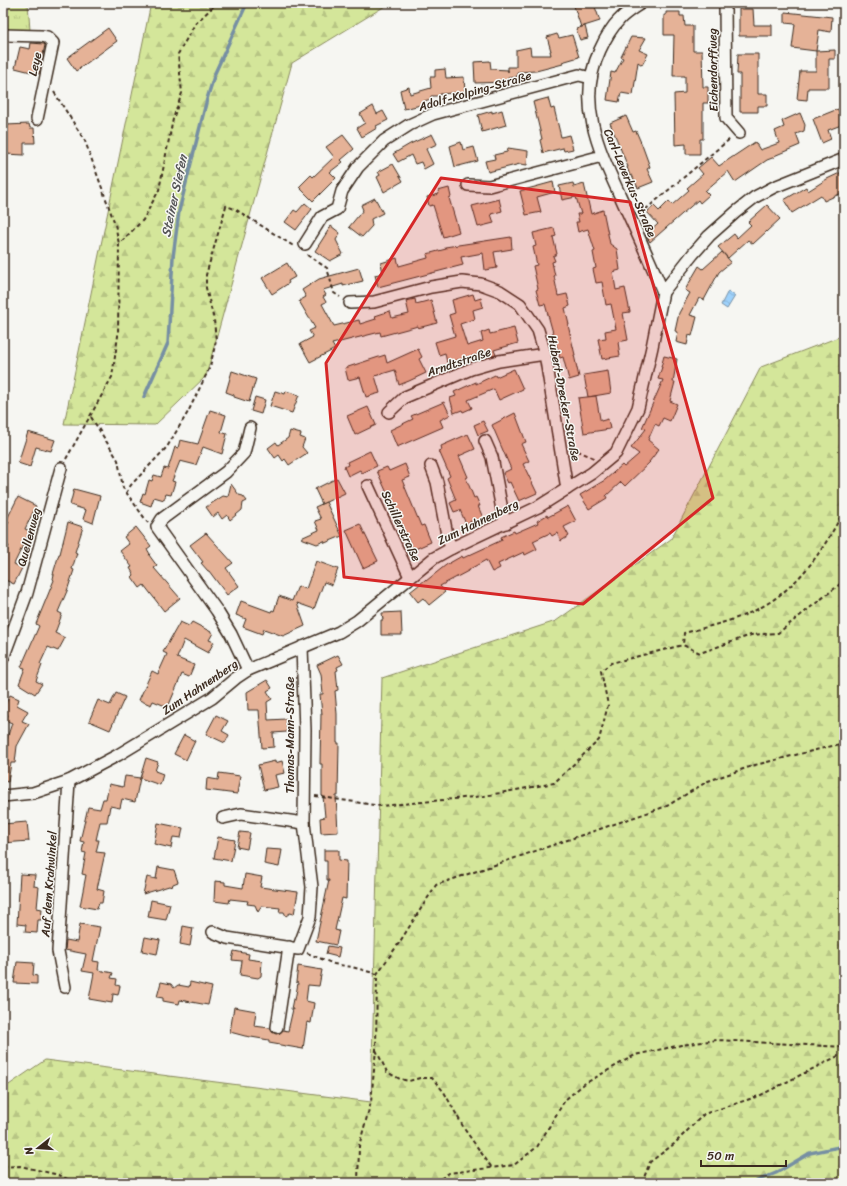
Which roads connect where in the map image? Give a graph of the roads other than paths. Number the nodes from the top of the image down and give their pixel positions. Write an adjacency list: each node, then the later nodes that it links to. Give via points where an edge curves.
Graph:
1 (641, 3): 4 (street, Carl-Leverkus-Straße, via 620,19 605,38 595,59)
2 (725, 3): 6 (street, Eichendorffweg, via 726,118)
3 (3, 35): 5 (street, Leye, via 41,36 47,37 53,43)
4 (591, 78): 7 (street, Carl-Leverkus-Straße, via 589,105); 10 (street, Adolf-Kolping-Straße, via 579,75 433,114 409,125 384,141 358,167 342,191 337,209 322,217)
5 (37, 119)
6 (739, 133)
7 (602, 156): 9 (street, via 489,186); 11 (street, Carl-Leverkus-Straße)
8 (844, 159): 11 (street, Zum Hahnenberg, via 755,197 709,236)
9 (468, 185)
10 (304, 250)
11 (663, 292): 20 (street, Zum Hahnenberg, via 638,408 616,453)
12 (350, 303): 13 (street, Hubert-Drecker-Straße, via 374,302 446,284 481,284 500,291 520,304 538,330)
13 (545, 354): 14 (street, Arndtstraße, via 499,361 471,369 405,397); 20 (street, Hubert-Drecker-Straße)
14 (389, 412)
15 (250, 428): 26 (street, via 244,453 236,462 162,519 157,527 218,611)
16 (485, 441): 21 (street, via 492,457 502,515)
17 (431, 466): 22 (street)
18 (61, 468): 25 (street, Quellenweg, via 26,594)
19 (368, 486): 23 (street, Schillerstraße)
20 (567, 489): 21 (street, Zum Hahnenberg, via 538,507)
21 (506, 522): 22 (street, Zum Hahnenberg)
22 (452, 548): 23 (street, Zum Hahnenberg)
23 (410, 577): 24 (street, Zum Hahnenberg, via 357,621 339,632)
24 (302, 647): 26 (street, Zum Hahnenberg); 30 (street, Thomas-Mann-Straße, via 305,730)
25 (3, 658)
26 (248, 670): 27 (street, Zum Hahnenberg, via 212,698 118,755)
27 (69, 781): 28 (street, Zum Hahnenberg, via 33,793); 33 (street, Auf dem Krahwinkel, via 58,951)
28 (3, 796)
29 (223, 818): 30 (street, via 241,814)
30 (304, 823): 32 (street, Thomas-Mann-Straße, via 312,887 310,917)
31 (213, 932): 32 (street, via 227,938)
32 (294, 948): 34 (street, Thomas-Mann-Straße)
33 (65, 987)
34 (277, 1027)

